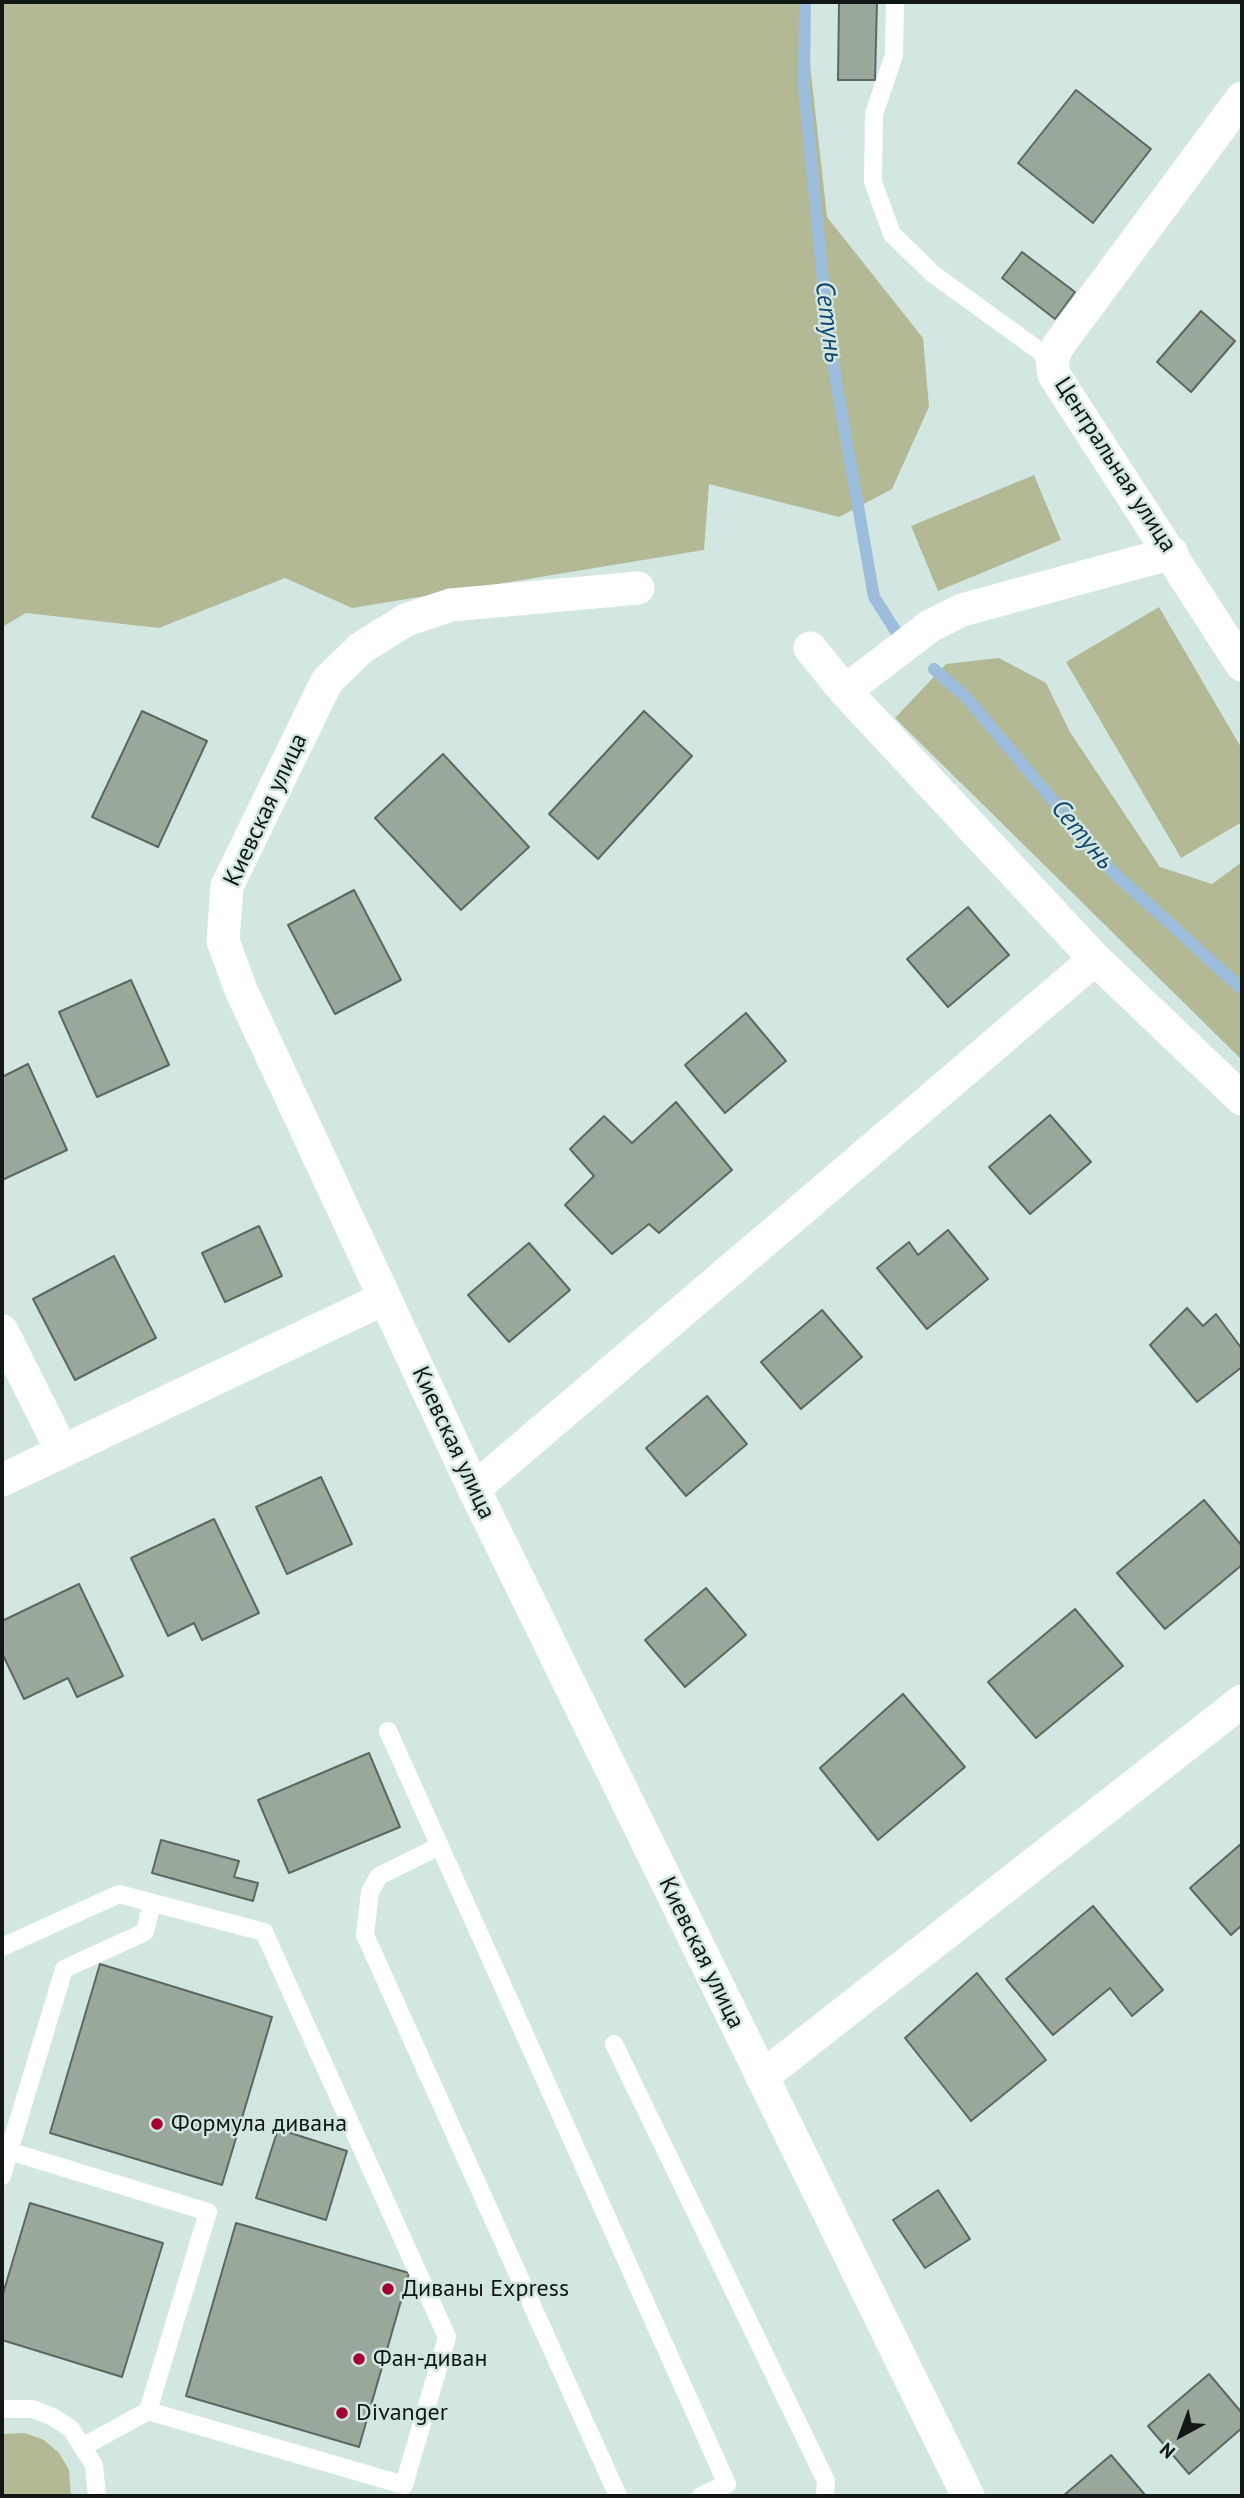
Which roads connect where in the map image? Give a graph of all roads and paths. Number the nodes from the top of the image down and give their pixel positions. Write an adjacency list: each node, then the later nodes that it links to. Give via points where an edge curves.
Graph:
1 (895, 2): 3 (lane, via 894,55 874,114 873,181 892,234 933,274)
2 (1242, 98): 3 (street, Центральная улица)
3 (1052, 360): 4 (street, Центральная улица, via 1055,375)
4 (1172, 553): 7 (street, Центральная улица); 8 (street, via 962,610 930,626)
5 (638, 588): 11 (street, Киевская улица, via 451,605 406,620 361,648 327,681 226,886 223,941 241,990)
6 (810, 648): 8 (street)
7 (1242, 665)
8 (845, 691): 9 (street)
9 (1095, 959): 10 (street); 15 (street)
10 (1242, 1099)
11 (385, 1298): 13 (street); 15 (street, Киевская улица)
12 (2, 1331): 13 (street)
13 (62, 1451): 14 (street)
14 (2, 1480)
15 (474, 1489): 22 (street, Киевская улица)
16 (1242, 1701): 22 (street)
17 (388, 1731): 18 (lane)
18 (440, 1846): 29 (lane, via 379,1876 370,1892 365,1935); 30 (lane, via 727,2484)
19 (152, 1903): 20 (lane, via 119,1894); 23 (lane, via 145,1932 64,1969); 26 (lane, via 264,1932 447,2337 404,2486)
20 (2, 1947)
21 (614, 2044): 31 (lane, via 826,2481)
22 (762, 2077): 32 (street, Киевская улица)
23 (5, 2150): 24 (lane); 26 (lane, via 208,2212)
24 (2, 2176)
25 (2, 2409): 27 (lane, via 33,2409 53,2417)
26 (148, 2411): 27 (lane)
27 (84, 2445): 28 (lane, via 94,2465)
28 (97, 2496)
29 (618, 2496)
30 (701, 2496)
31 (825, 2496)
32 (968, 2496)

